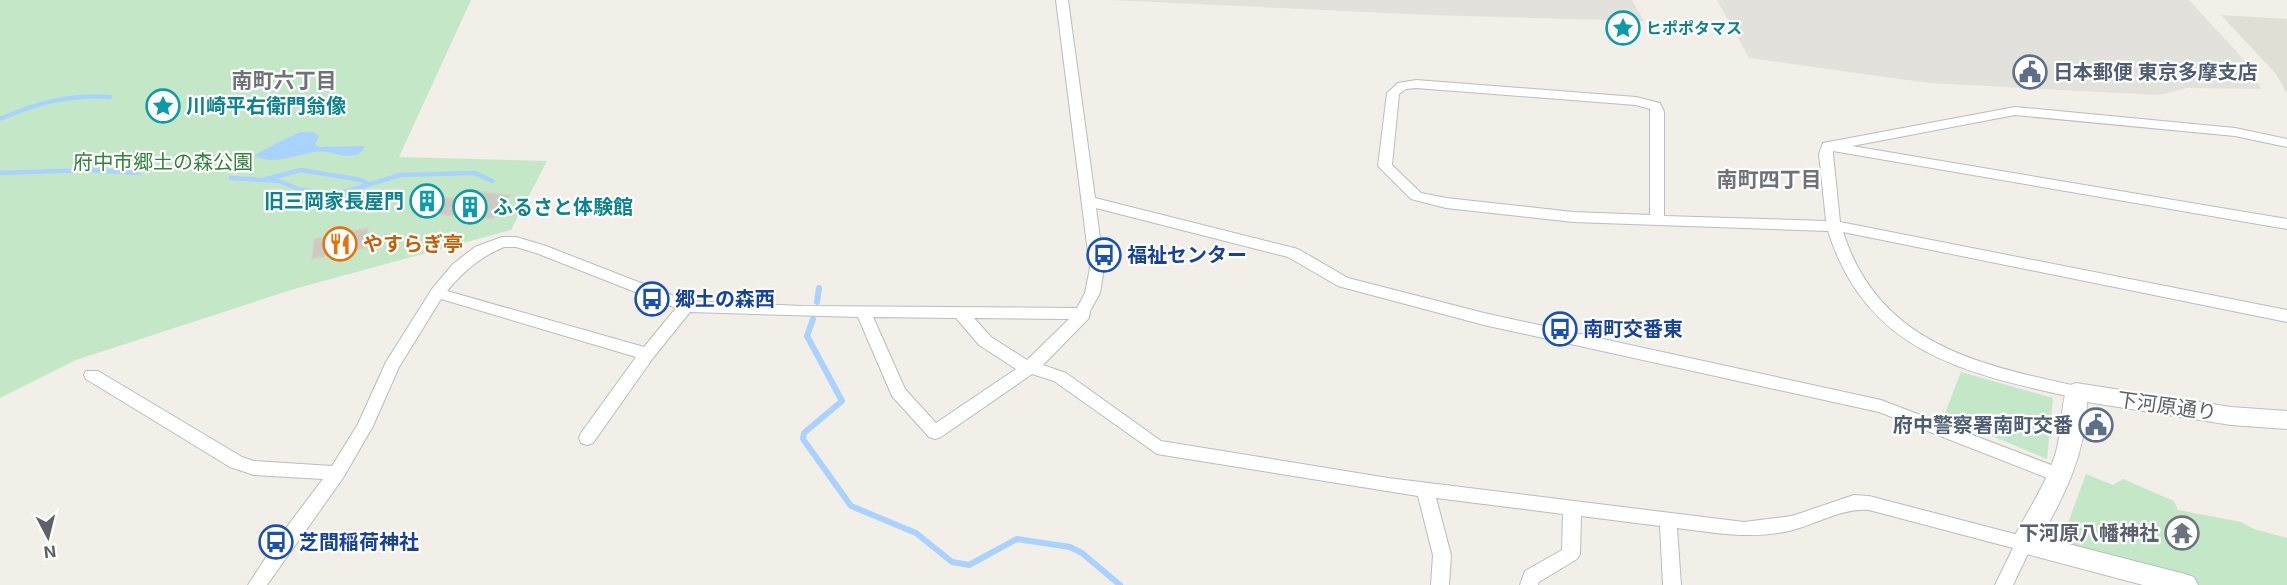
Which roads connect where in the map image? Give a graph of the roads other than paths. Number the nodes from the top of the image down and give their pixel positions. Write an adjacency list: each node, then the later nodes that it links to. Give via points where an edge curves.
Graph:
1 (1062, 0): 4 (street)
2 (2287, 143): 3 (street, via 2235,132 2014,111)
3 (1828, 146): 6 (street); 7 (street)
4 (1088, 201): 12 (street, via 1098,282); 21 (street, via 1293,253 1343,282 1484,319 1881,406)
5 (1657, 220): 5 (street, via 1655,106 1636,101 1416,84 1401,86 1393,93 1385,166 1416,196 1573,217); 7 (street)
6 (2287, 224)
7 (1835, 226): 13 (street); 17 (street, via 1838,240 1874,304 1912,340 1965,363)
8 (437, 293): 9 (street, via 480,250 502,242 516,242); 14 (street); 20 (street, via 392,366 366,426)
9 (686, 306): 10 (street); 14 (street)
10 (863, 312): 11 (street); 15 (street, via 898,392 935,432)
11 (960, 313): 12 (street); 15 (street, via 985,341 1015,362)
12 (1084, 314): 15 (street, via 1074,328)
13 (2287, 316)
14 (647, 354): 19 (street)
15 (1029, 365): 22 (street, via 1060,377 1157,447)
16 (92, 375): 20 (street, via 236,462 254,468)
17 (2076, 392): 18 (street, 下河原通り, via 2231,416); 21 (street, via 2073,440)
18 (2287, 420)
19 (587, 438)
20 (337, 473): 26 (street)
21 (2061, 476): 25 (street)
22 (1425, 489): 23 (street); 27 (street, via 1442,555)
23 (1572, 506): 24 (street); 28 (street, via 1571,554 1531,577)
24 (1668, 519): 25 (street, via 1762,528 1792,523 1854,502); 29 (street)
25 (2024, 543): 30 (street); 31 (street)
26 (257, 585)
27 (1440, 585)
28 (1530, 585)
29 (1672, 585)
30 (2004, 585)
31 (2185, 585)

